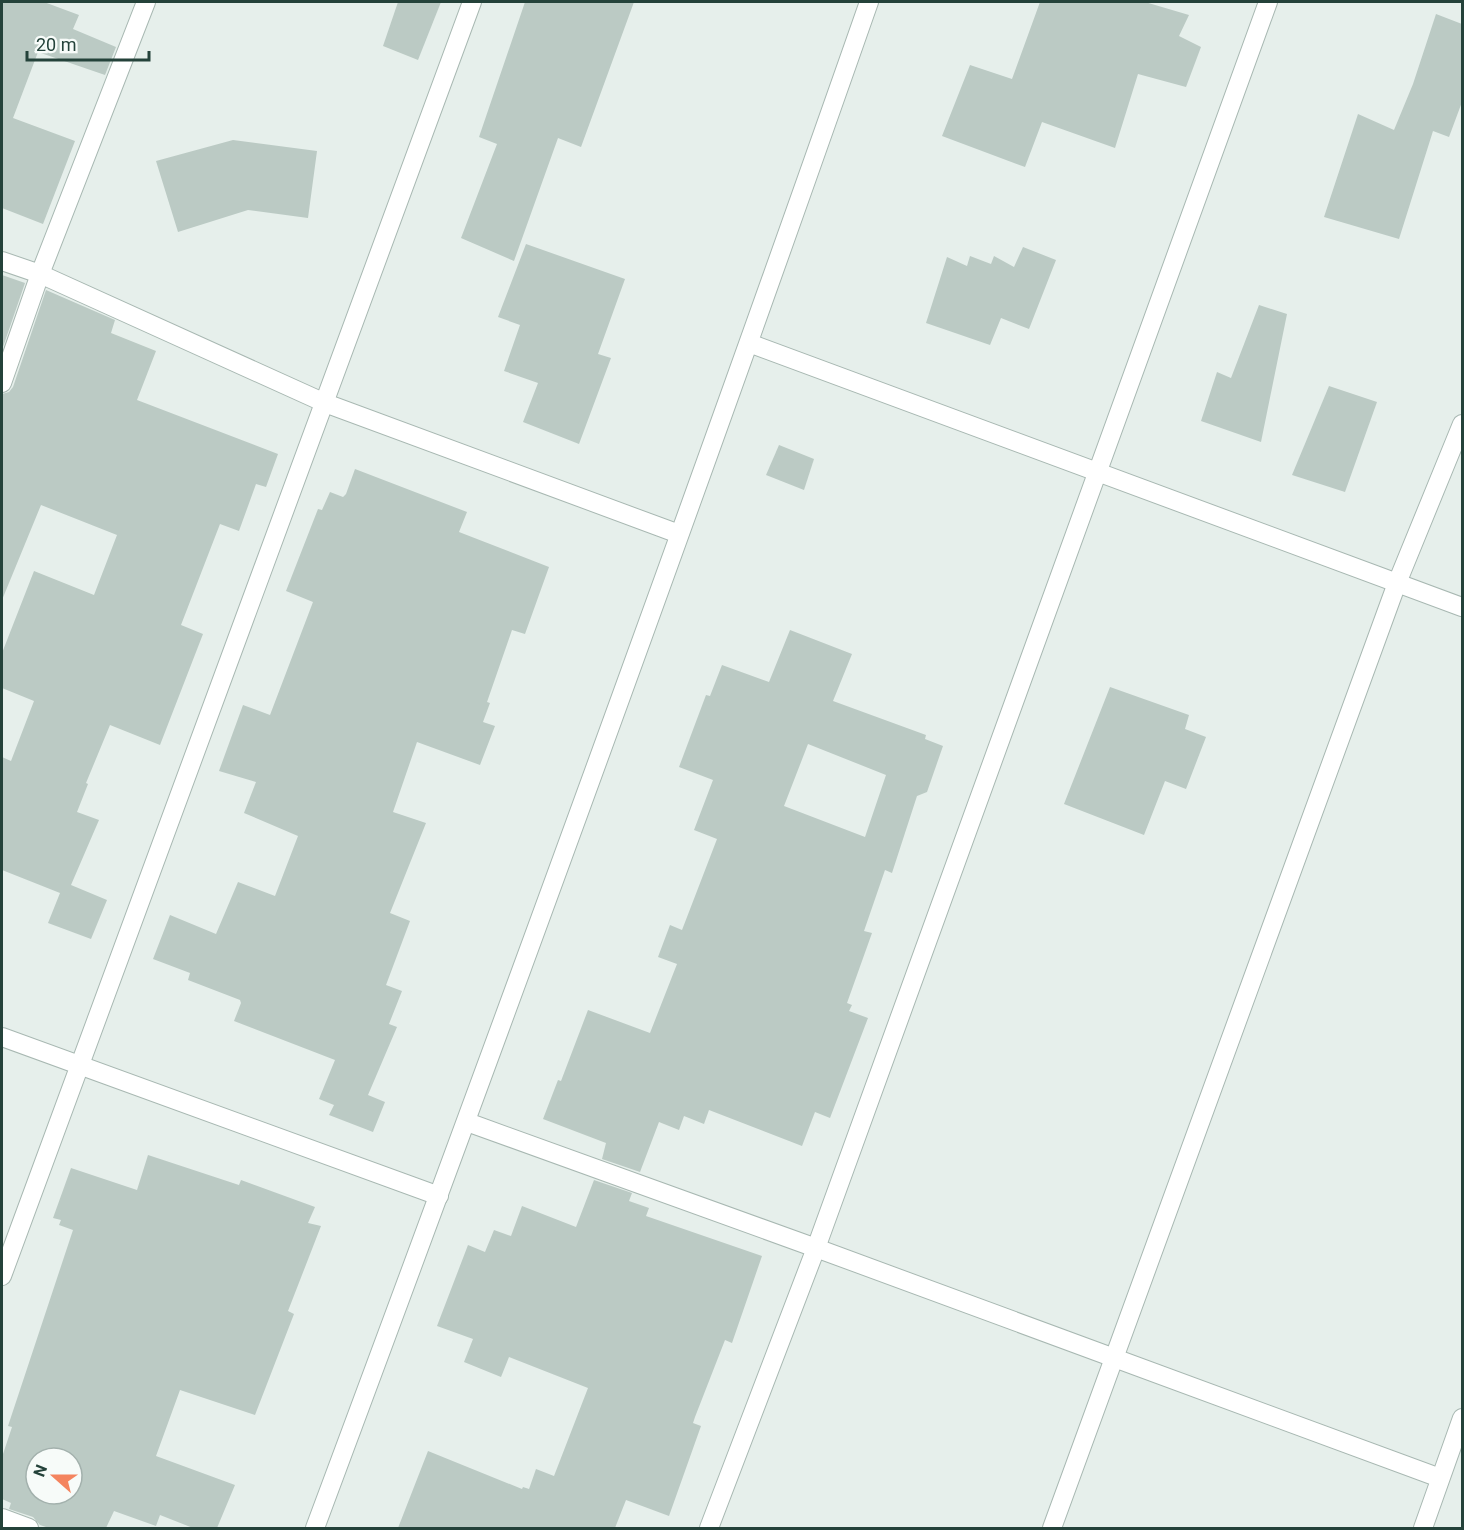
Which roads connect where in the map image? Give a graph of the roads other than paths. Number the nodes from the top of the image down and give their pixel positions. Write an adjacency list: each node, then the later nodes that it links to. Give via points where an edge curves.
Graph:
1 (146, 2): 6 (street)
2 (472, 2): 9 (street)
3 (868, 2): 7 (street)
4 (1268, 2): 11 (street)
5 (2, 261): 6 (street)
6 (40, 274): 8 (street); 9 (street)
7 (749, 344): 11 (street); 12 (street)
8 (2, 383)
9 (325, 403): 12 (street); 16 (street)
10 (1462, 424): 13 (street)
11 (1096, 470): 13 (street); 19 (street)
12 (679, 534): 17 (street)
13 (1397, 583): 14 (street); 21 (street)
14 (1462, 607)
15 (2, 1037): 16 (street)
16 (79, 1065): 18 (street); 20 (street)
17 (467, 1122): 18 (street); 19 (street)
18 (439, 1196): 26 (street)
19 (816, 1248): 21 (street); 27 (street)
20 (2, 1276)
21 (1115, 1357): 23 (street); 28 (street)
22 (1462, 1418): 23 (street)
23 (1440, 1478): 29 (street)
24 (2, 1518): 25 (street)
25 (29, 1528)
26 (315, 1528)
27 (710, 1528)
28 (1052, 1528)
29 (1423, 1528)

